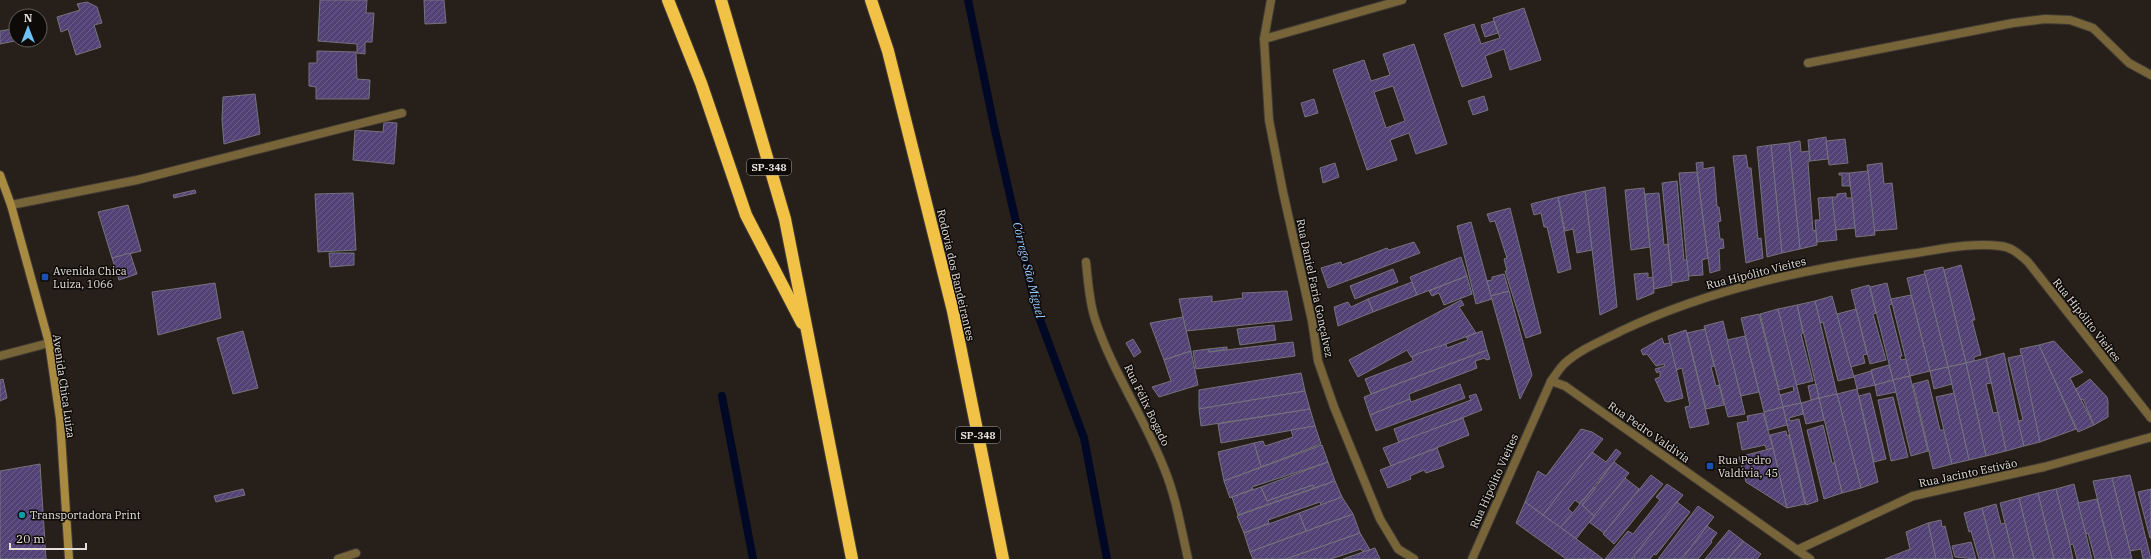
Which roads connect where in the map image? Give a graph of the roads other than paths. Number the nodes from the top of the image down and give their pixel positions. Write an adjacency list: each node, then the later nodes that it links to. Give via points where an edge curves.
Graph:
1 (668, 0): 13 (highway, via 701,83 746,215)
2 (721, 0): 13 (highway, SP-348, via 785,219)
3 (870, 0): 24 (highway, Rodovia dos Bandeirantes / SP-348, via 888,51 953,311)
4 (1271, 0): 6 (street, Rua Daniel Faria Gonçalvez)
5 (1402, 0): 6 (street)
6 (1264, 39): 26 (street, Rua Daniel Faria Gonçalvez, via 1269,120 1282,192 1312,321 1318,361 1380,519 1398,549)
7 (1808, 63): 8 (street, via 2045,19 2070,20 2093,28 2129,63)
8 (2151, 75)
9 (402, 113): 11 (street, via 137,180)
10 (0, 175): 11 (main road, Avenida Chica Luiza)
11 (11, 205): 14 (main road, Avenida Chica Luiza)
12 (1086, 262): 25 (street, Rua Félix Bogado, via 1095,317 1124,387 1165,469 1177,505)
13 (808, 335): 23 (highway, SP-348)
14 (49, 343): 15 (street); 21 (main road, Avenida Chica Luiza, via 60,419)
15 (0, 356)
16 (1551, 382): 17 (street, Rua Hipólito Vieites, via 1563,365 1587,348 1646,320 1711,296 1786,275 1861,262 1935,250 2000,246 2013,249 2028,262); 19 (street, Rua Pedro Valdivia, via 1565,386); 27 (street, Rua Hipólito Vieites)
17 (2151, 418)
18 (2151, 437): 19 (street, Rua Jacinto Estivão, via 2044,467 1913,496)
19 (1797, 550): 28 (street, Rua Pedro Valdivia)
20 (356, 553): 22 (street)
21 (69, 559)
22 (338, 559)
23 (852, 559)
24 (1003, 559)
25 (1188, 559)
26 (1414, 559)
27 (1472, 559)
28 (1810, 559)

